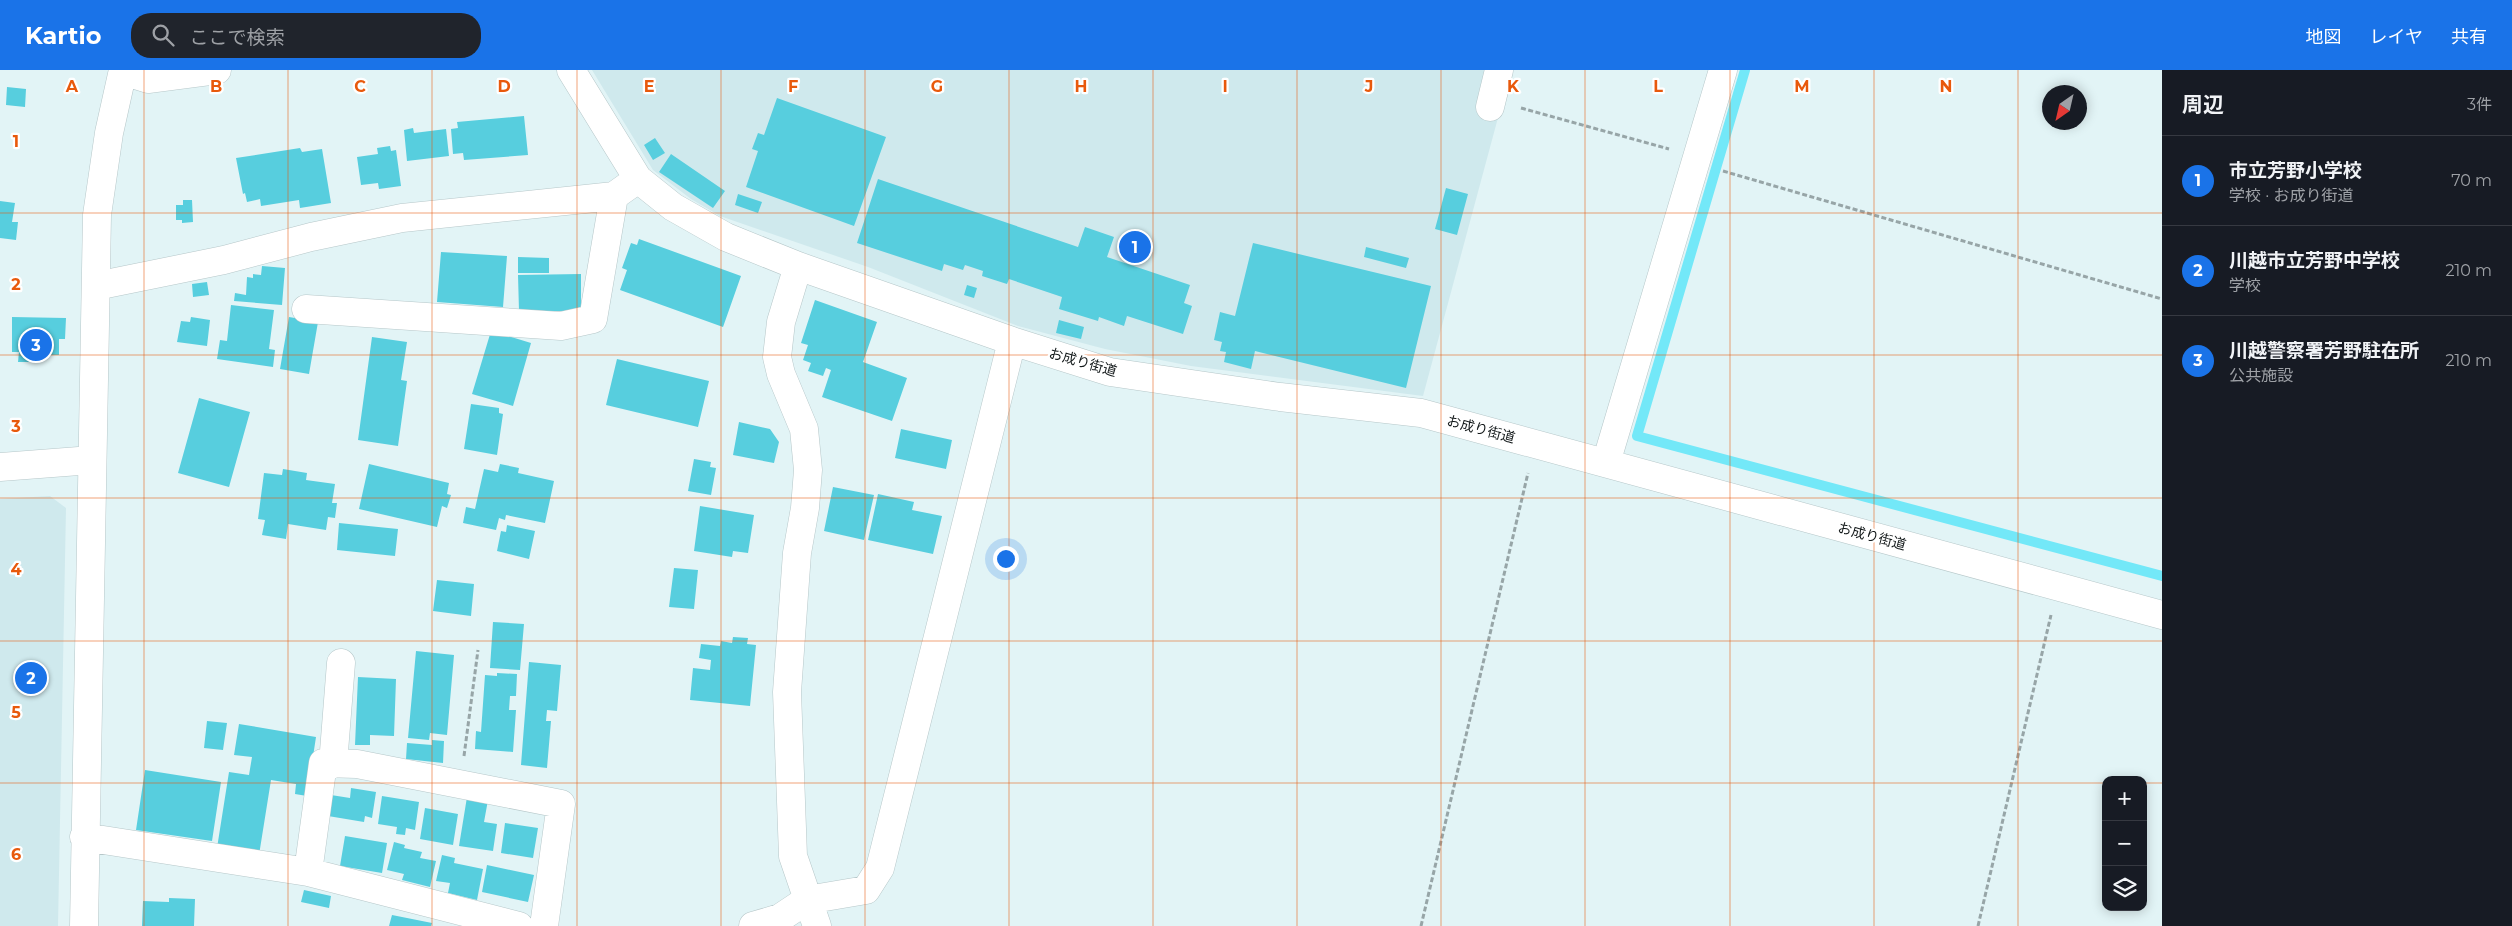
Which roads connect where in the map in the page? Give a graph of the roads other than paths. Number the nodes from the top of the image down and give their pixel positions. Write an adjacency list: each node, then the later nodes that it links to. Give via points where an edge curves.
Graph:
1 (217, 70): 5 (street, via 148,79)
2 (571, 70): 7 (street, お成り街道)
3 (1499, 70): 6 (street)
4 (1723, 70): 14 (street)
5 (123, 71): 10 (street, via 109,133 97,215)
6 (1490, 104)
7 (638, 179): 8 (street); 9 (street, お成り街道, via 673,207 719,232)
8 (614, 196): 10 (street, via 402,218); 11 (street, via 593,318 561,326)
9 (798, 266): 12 (street, お成り街道); 21 (street, via 781,322 777,357 804,429 808,470 797,552 788,692 793,856)
10 (96, 286): 13 (street)
11 (306, 309)
12 (1012, 341): 14 (street, お成り街道, via 1110,372 1420,413); 21 (street, via 880,868 866,890)
13 (92, 460): 15 (street); 19 (street)
14 (1606, 463): 16 (street, お成り街道)
15 (0, 467)
16 (2162, 615)
17 (341, 663): 18 (street)
18 (333, 764): 20 (street, via 323,763); 26 (street, via 357,764 561,804)
19 (84, 837): 20 (street); 24 (street)
20 (308, 872): 22 (street)
21 (807, 900): 23 (street); 28 (street)
22 (457, 919): 25 (street)
23 (780, 922): 27 (street)
24 (84, 926)
25 (519, 926)
26 (544, 926)
27 (753, 926)
28 (817, 926)

